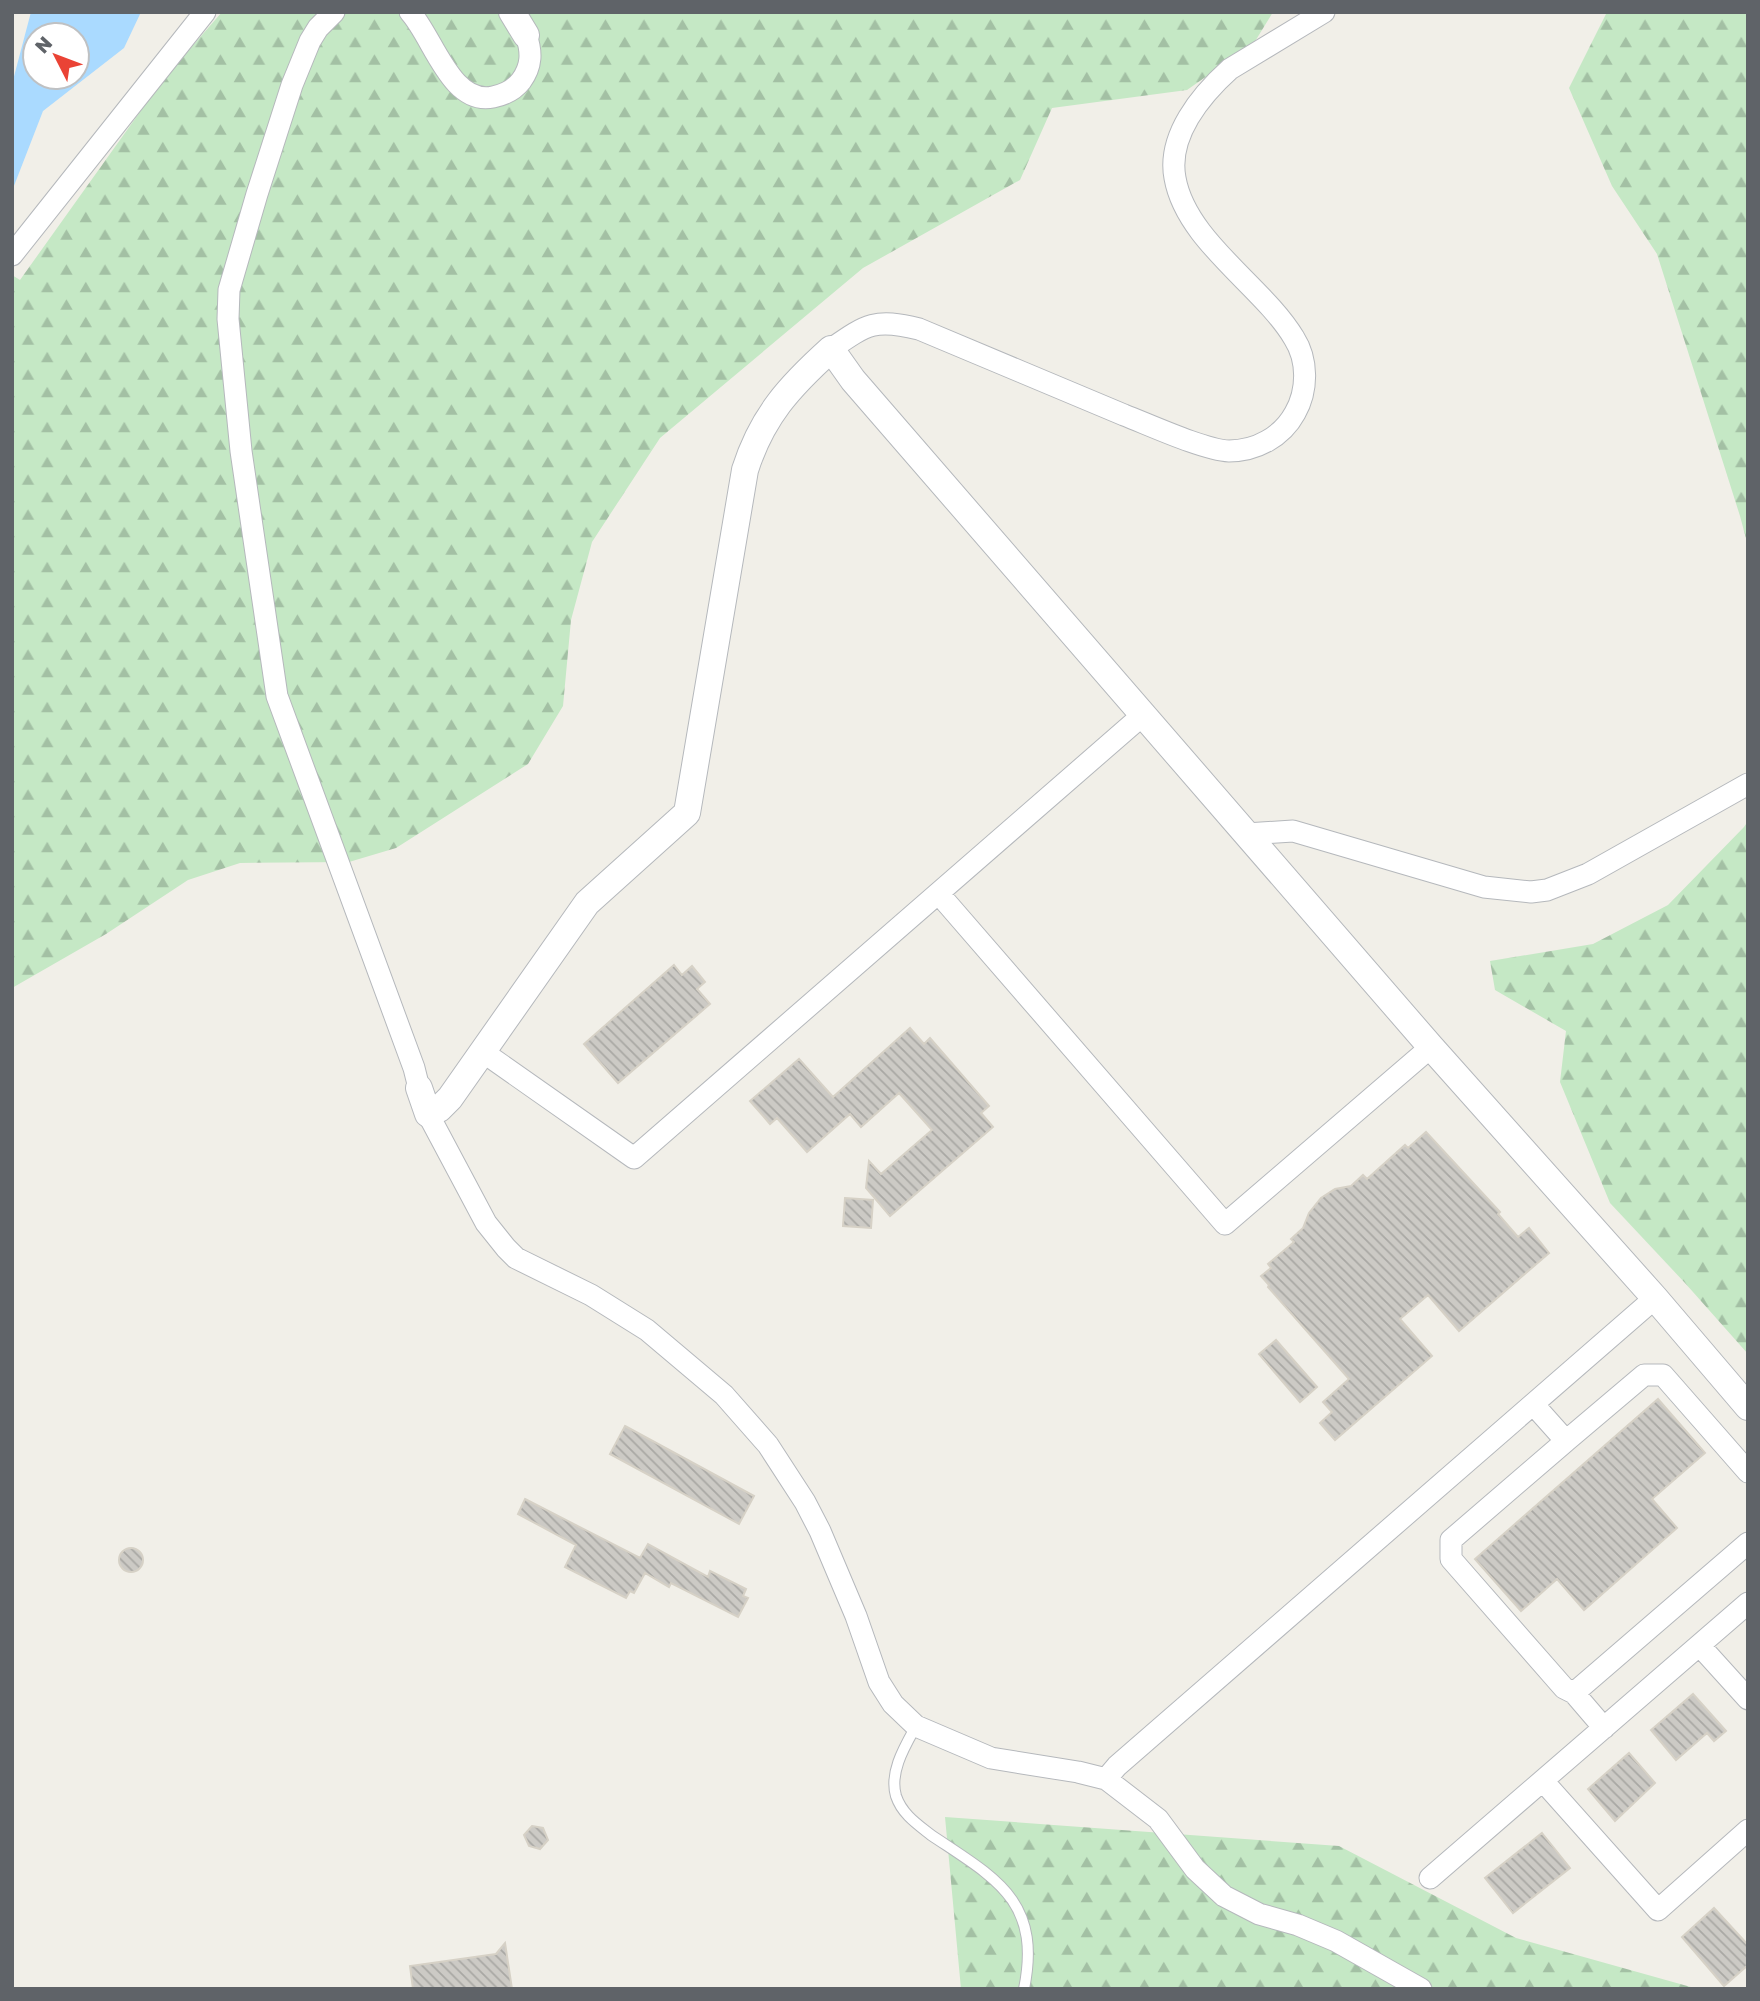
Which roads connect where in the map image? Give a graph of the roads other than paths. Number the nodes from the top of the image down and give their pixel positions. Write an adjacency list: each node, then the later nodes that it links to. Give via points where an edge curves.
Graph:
1 (205, 12): 7 (street)
2 (334, 12): 15 (street, via 310,41 292,85 229,290 228,319 241,451 277,696)
3 (410, 12): 6 (street, via 453,81 480,98 503,94 521,81 530,64)
4 (512, 12): 6 (street)
5 (1324, 12): 8 (street, via 1221,77 1185,124 1174,161 1178,189 1196,222 1287,327 1301,351 1302,398 1289,423 1269,440 1244,450 1217,450 919,329 877,323)
6 (526, 35)
7 (12, 254)
8 (831, 349): 9 (street); 14 (street, via 777,404 756,439 745,470 687,813 587,903)
9 (1144, 715): 11 (street); 12 (street)
10 (1748, 784): 11 (street, via 1588,874 1531,892 1484,887 1293,831)
11 (1246, 834): 13 (street)
12 (939, 894): 13 (street, via 1225,1224); 14 (street, via 634,1158)
13 (1432, 1047): 17 (street)
14 (483, 1052): 16 (street, via 450,1098)
15 (419, 1088): 16 (street)
16 (428, 1114): 27 (street, via 486,1223 516,1258 647,1330 724,1395 768,1445 820,1531 879,1682)
17 (1655, 1298): 18 (street); 19 (street)
18 (1534, 1404): 20 (street); 29 (street)
19 (1748, 1407)
20 (1566, 1441): 21 (street, via 1644,1375 1663,1375); 25 (street, via 1451,1540 1451,1559 1564,1688)
21 (1748, 1472)
22 (1748, 1543): 25 (street)
23 (1748, 1603): 24 (street)
24 (1700, 1646): 26 (street); 28 (street)
25 (1574, 1693): 28 (street)
26 (1748, 1699)
27 (916, 1726): 29 (street, via 991,1758); 33 (lane, via 897,1762 896,1795 910,1820 996,1879 1017,1906 1030,1945)
28 (1604, 1728): 30 (street)
29 (1106, 1779): 34 (street, via 1158,1819 1195,1869 1224,1896 1259,1914 1336,1941)
30 (1543, 1780): 31 (street, via 1658,1910); 32 (street)
31 (1748, 1830)
32 (1430, 1878)
33 (1024, 1989)
34 (1421, 1989)

